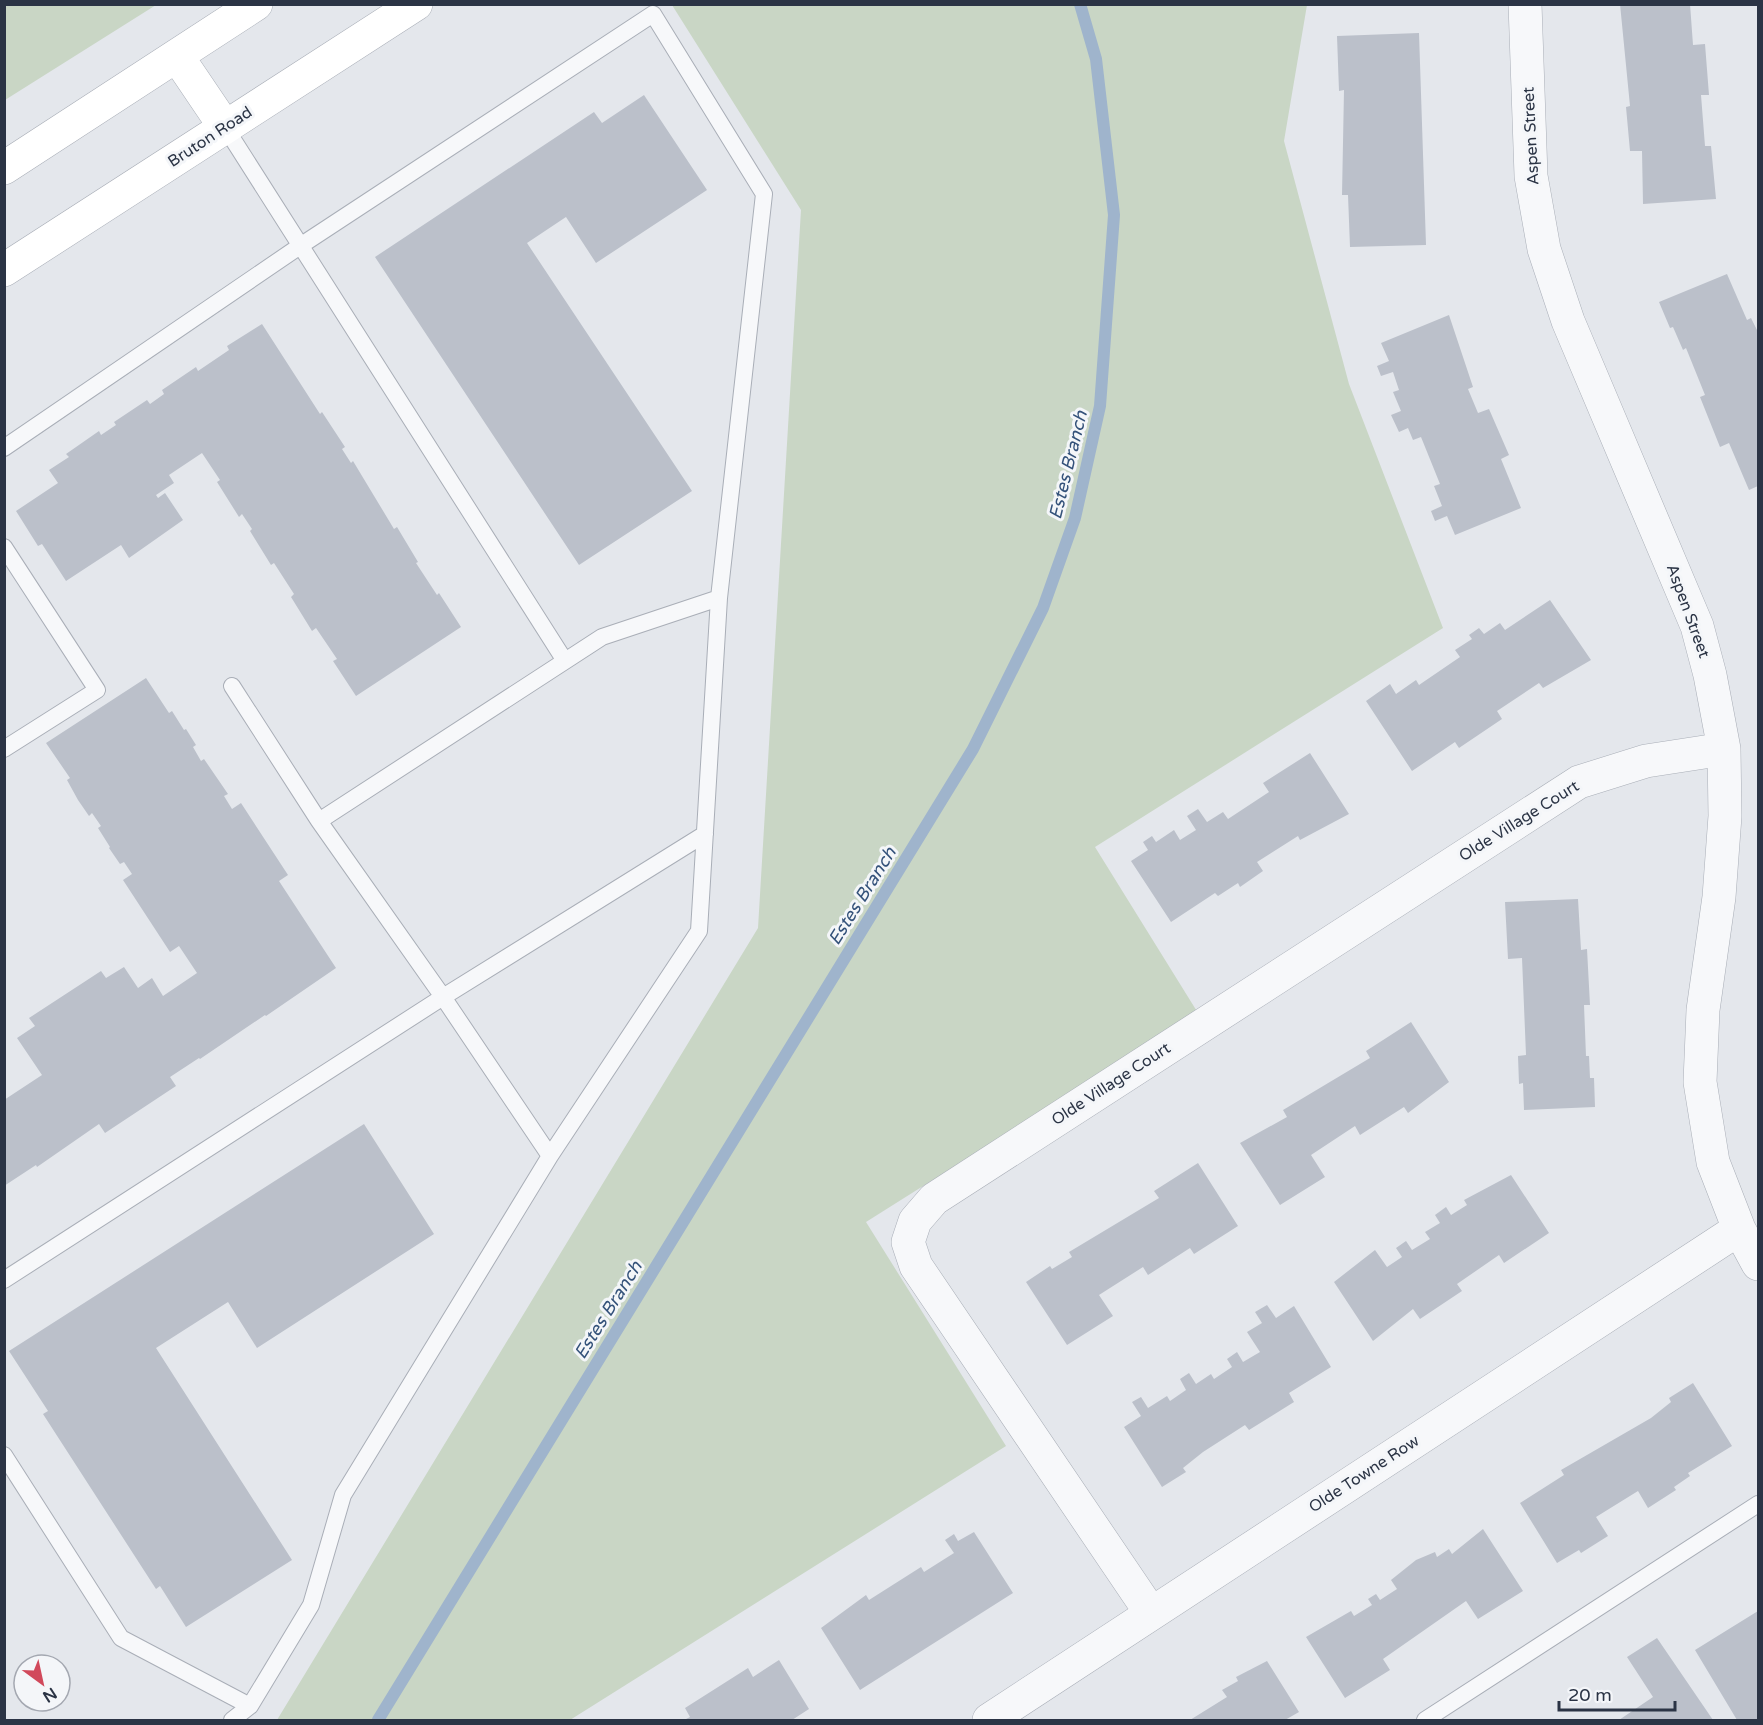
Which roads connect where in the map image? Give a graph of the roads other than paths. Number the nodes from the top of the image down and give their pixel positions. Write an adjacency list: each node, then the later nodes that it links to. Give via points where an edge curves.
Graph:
1 (256, 4): 4 (main road)
2 (416, 4): 5 (main road, Bruton Road)
3 (1525, 4): 15 (street, Aspen Street, via 1531,176 1544,249 1568,321 1697,626)
4 (177, 56): 5 (main road); 6 (main road)
5 (225, 128): 7 (lane); 8 (main road, Bruton Road)
6 (4, 168)
7 (300, 246): 9 (lane); 11 (lane, via 653,14 764,194); 12 (lane)
8 (4, 270)
9 (4, 448)
10 (4, 547): 14 (lane, via 97,690)
11 (719, 598): 12 (lane, via 602,637); 17 (lane)
12 (566, 661): 16 (lane)
13 (232, 686): 16 (lane)
14 (4, 749)
15 (1724, 749): 20 (street, Aspen Street, via 1725,816 1703,1010 1700,1082 1713,1162); 25 (street, Olde Village Court, via 1646,761 1579,782 934,1199 915,1221 908,1242 916,1266)
16 (319, 821): 18 (lane)
17 (705, 834): 18 (lane); 19 (lane, via 699,931)
18 (442, 997): 19 (lane); 22 (lane)
19 (550, 1156): 26 (lane, via 343,1495 311,1605)
20 (1739, 1229): 21 (street, Aspen Street); 25 (street, Olde Towne Row)
21 (1758, 1264)
22 (4, 1280)
23 (4, 1455): 26 (lane, via 121,1638)
24 (1758, 1504): 29 (lane)
25 (1151, 1614): 28 (street, Olde Towne Row)
26 (250, 1706): 27 (lane)
27 (232, 1720)
28 (989, 1720)
29 (1425, 1720)

